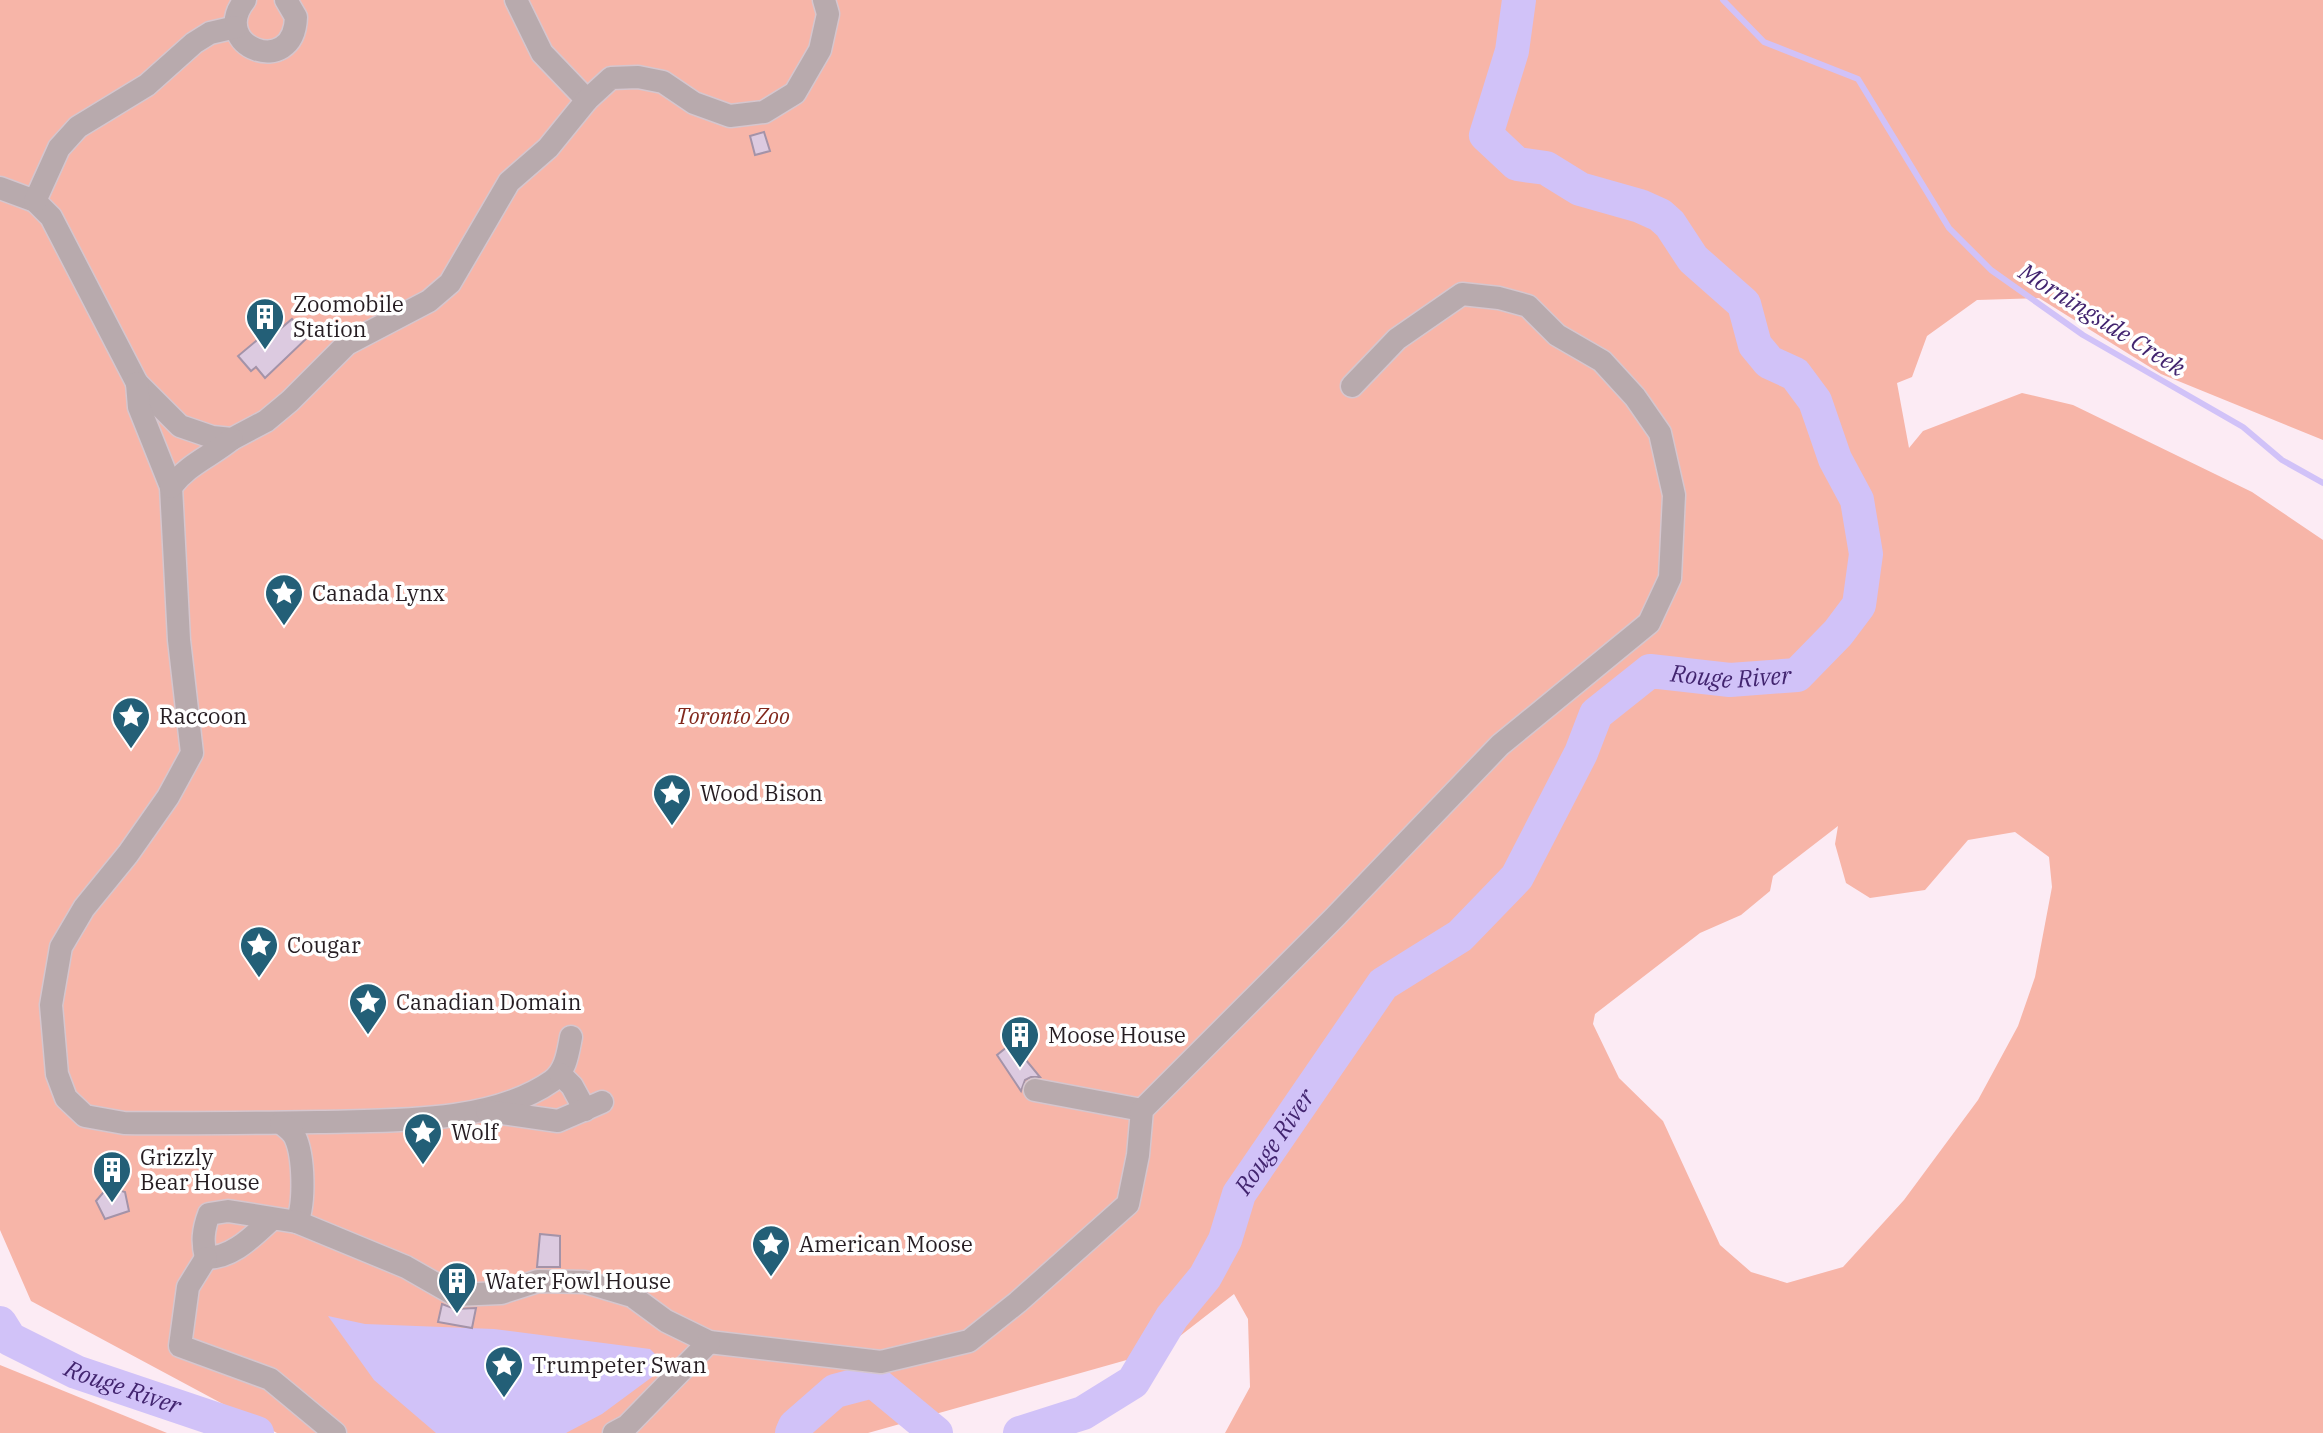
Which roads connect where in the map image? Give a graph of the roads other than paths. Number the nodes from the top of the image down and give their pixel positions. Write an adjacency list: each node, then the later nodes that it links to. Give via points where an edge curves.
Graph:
1 (245, 0): 5 (street)
2 (286, 0): 5 (street, via 293,8 295,28 292,38 276,51 255,51)
3 (516, 0): 6 (street, via 542,53)
4 (824, 0): 6 (street, via 828,14 820,50 795,93 764,112 730,116 694,103 663,82 638,77 611,78)
5 (236, 27): 8 (street, via 194,43 147,85 78,127 59,148)
6 (587, 100): 11 (street, via 548,148 509,182 450,283 429,301 347,344 266,421)
7 (0, 188): 8 (street)
8 (35, 201): 9 (street, via 51,217)
9 (137, 383): 11 (street, via 180,426); 12 (street, via 139,407)
10 (1352, 386): 17 (street, via 1397,339 1462,294 1528,306 1557,335 1602,361 1660,433 1674,495 1670,578 1649,623 1500,745)
11 (232, 439): 12 (street, via 183,471)
12 (171, 487): 18 (street, via 179,640 192,753 168,797 61,947 51,1005 57,1074 66,1098 85,1116 124,1123)
13 (571, 1037): 14 (street)
14 (560, 1074): 16 (street); 16 (street, via 594,1106 558,1121)
15 (1035, 1090): 17 (street)
16 (482, 1110): 18 (street, via 383,1121)
17 (1142, 1110): 22 (street, via 1128,1204 969,1341 881,1362)
18 (281, 1123): 20 (street, via 298,1146 302,1209)
19 (272, 1219): 20 (street); 21 (street, via 233,1251); 21 (street, via 228,1211 209,1214 204,1228)
20 (297, 1222): 22 (street, via 406,1267 455,1295 501,1293 538,1281 585,1282 632,1296 666,1321)
21 (206, 1258): 23 (street, via 188,1287 180,1346 270,1379)
22 (709, 1342): 24 (street)
23 (335, 1433)
24 (614, 1433)

